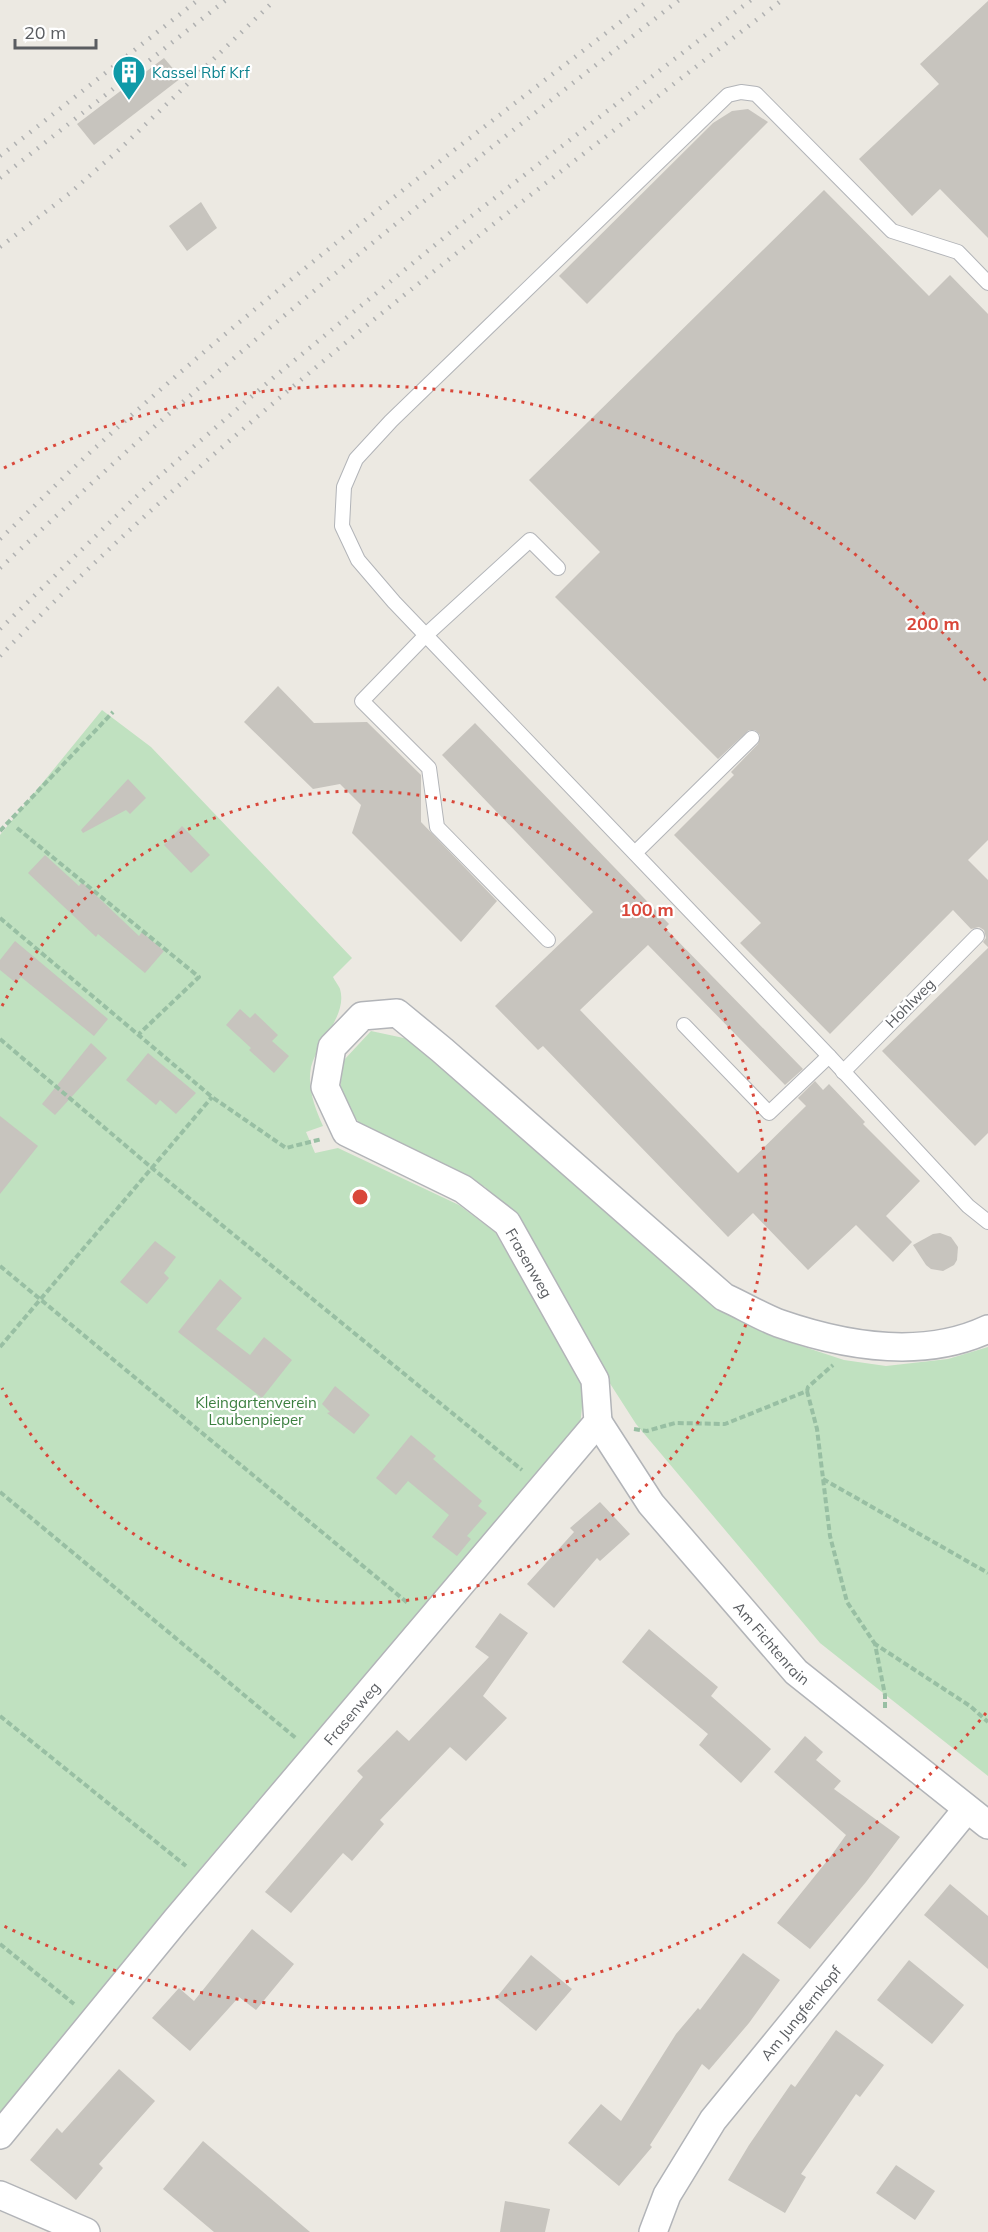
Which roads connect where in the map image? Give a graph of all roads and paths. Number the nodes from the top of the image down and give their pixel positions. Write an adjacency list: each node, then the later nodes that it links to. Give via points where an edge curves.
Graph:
1 (988, 283): 3 (lane, via 958,252 892,231 756,94 728,95 356,459 344,487 342,526 358,560)
2 (558, 568): 3 (lane, via 530,540)
3 (426, 635): 8 (lane); 11 (lane, via 362,702 429,768 437,827)
4 (113, 712): 7 (path)
5 (753, 738): 8 (lane)
6 (17, 828): 13 (path, via 199,978)
7 (0, 831)
8 (634, 853): 15 (lane)
9 (0, 918): 13 (path)
10 (977, 936): 16 (lane, Hohlweg)
11 (548, 940)
12 (684, 1025): 15 (lane, via 769,1113)
13 (139, 1034): 17 (path)
14 (0, 1039): 19 (path)
15 (829, 1056): 16 (lane)
16 (843, 1072): 20 (lane, via 968,1206)
17 (212, 1097): 18 (path, via 286,1148); 19 (path)
18 (346, 1132): 24 (street, via 325,1087 332,1047 362,1016 397,1013 724,1297 776,1322); 27 (street, Frasenweg, via 464,1189 507,1223 595,1380)
19 (152, 1168): 22 (path); 29 (path)
20 (988, 1222)
21 (0, 1266): 22 (path)
22 (40, 1300): 25 (path); 32 (path)
23 (988, 1329): 24 (street, via 949,1342 918,1346)
24 (856, 1345): 26 (path)
25 (0, 1347)
26 (807, 1391): 27 (path, via 724,1424 675,1423 646,1431); 28 (path, via 817,1429)
27 (598, 1422): 29 (street, Frasenweg); 36 (street, Am Fichtenrain, via 651,1504 796,1672)
28 (823, 1479): 31 (path); 33 (path, via 830,1536 847,1602)
29 (542, 1489): 32 (street, Frasenweg)
30 (0, 1492): 37 (path)
31 (988, 1573)
32 (429, 1621): 37 (street, Frasenweg)
33 (874, 1644): 35 (path, via 970,1706); 36 (path, via 885,1695)
34 (0, 1716): 39 (path)
35 (988, 1722)
36 (886, 1743): 38 (street, Am Fichtenrain)
37 (315, 1755): 39 (street, Frasenweg)
38 (978, 1817): 45 (street, Am Jungfernkopf, via 713,2120 667,2195)
39 (206, 1883): 41 (street, Frasenweg)
40 (0, 1944): 41 (path)
41 (93, 2021): 42 (street, Frasenweg)
42 (0, 2135)
43 (0, 2195): 44 (street)
44 (86, 2232)
45 (653, 2232)

